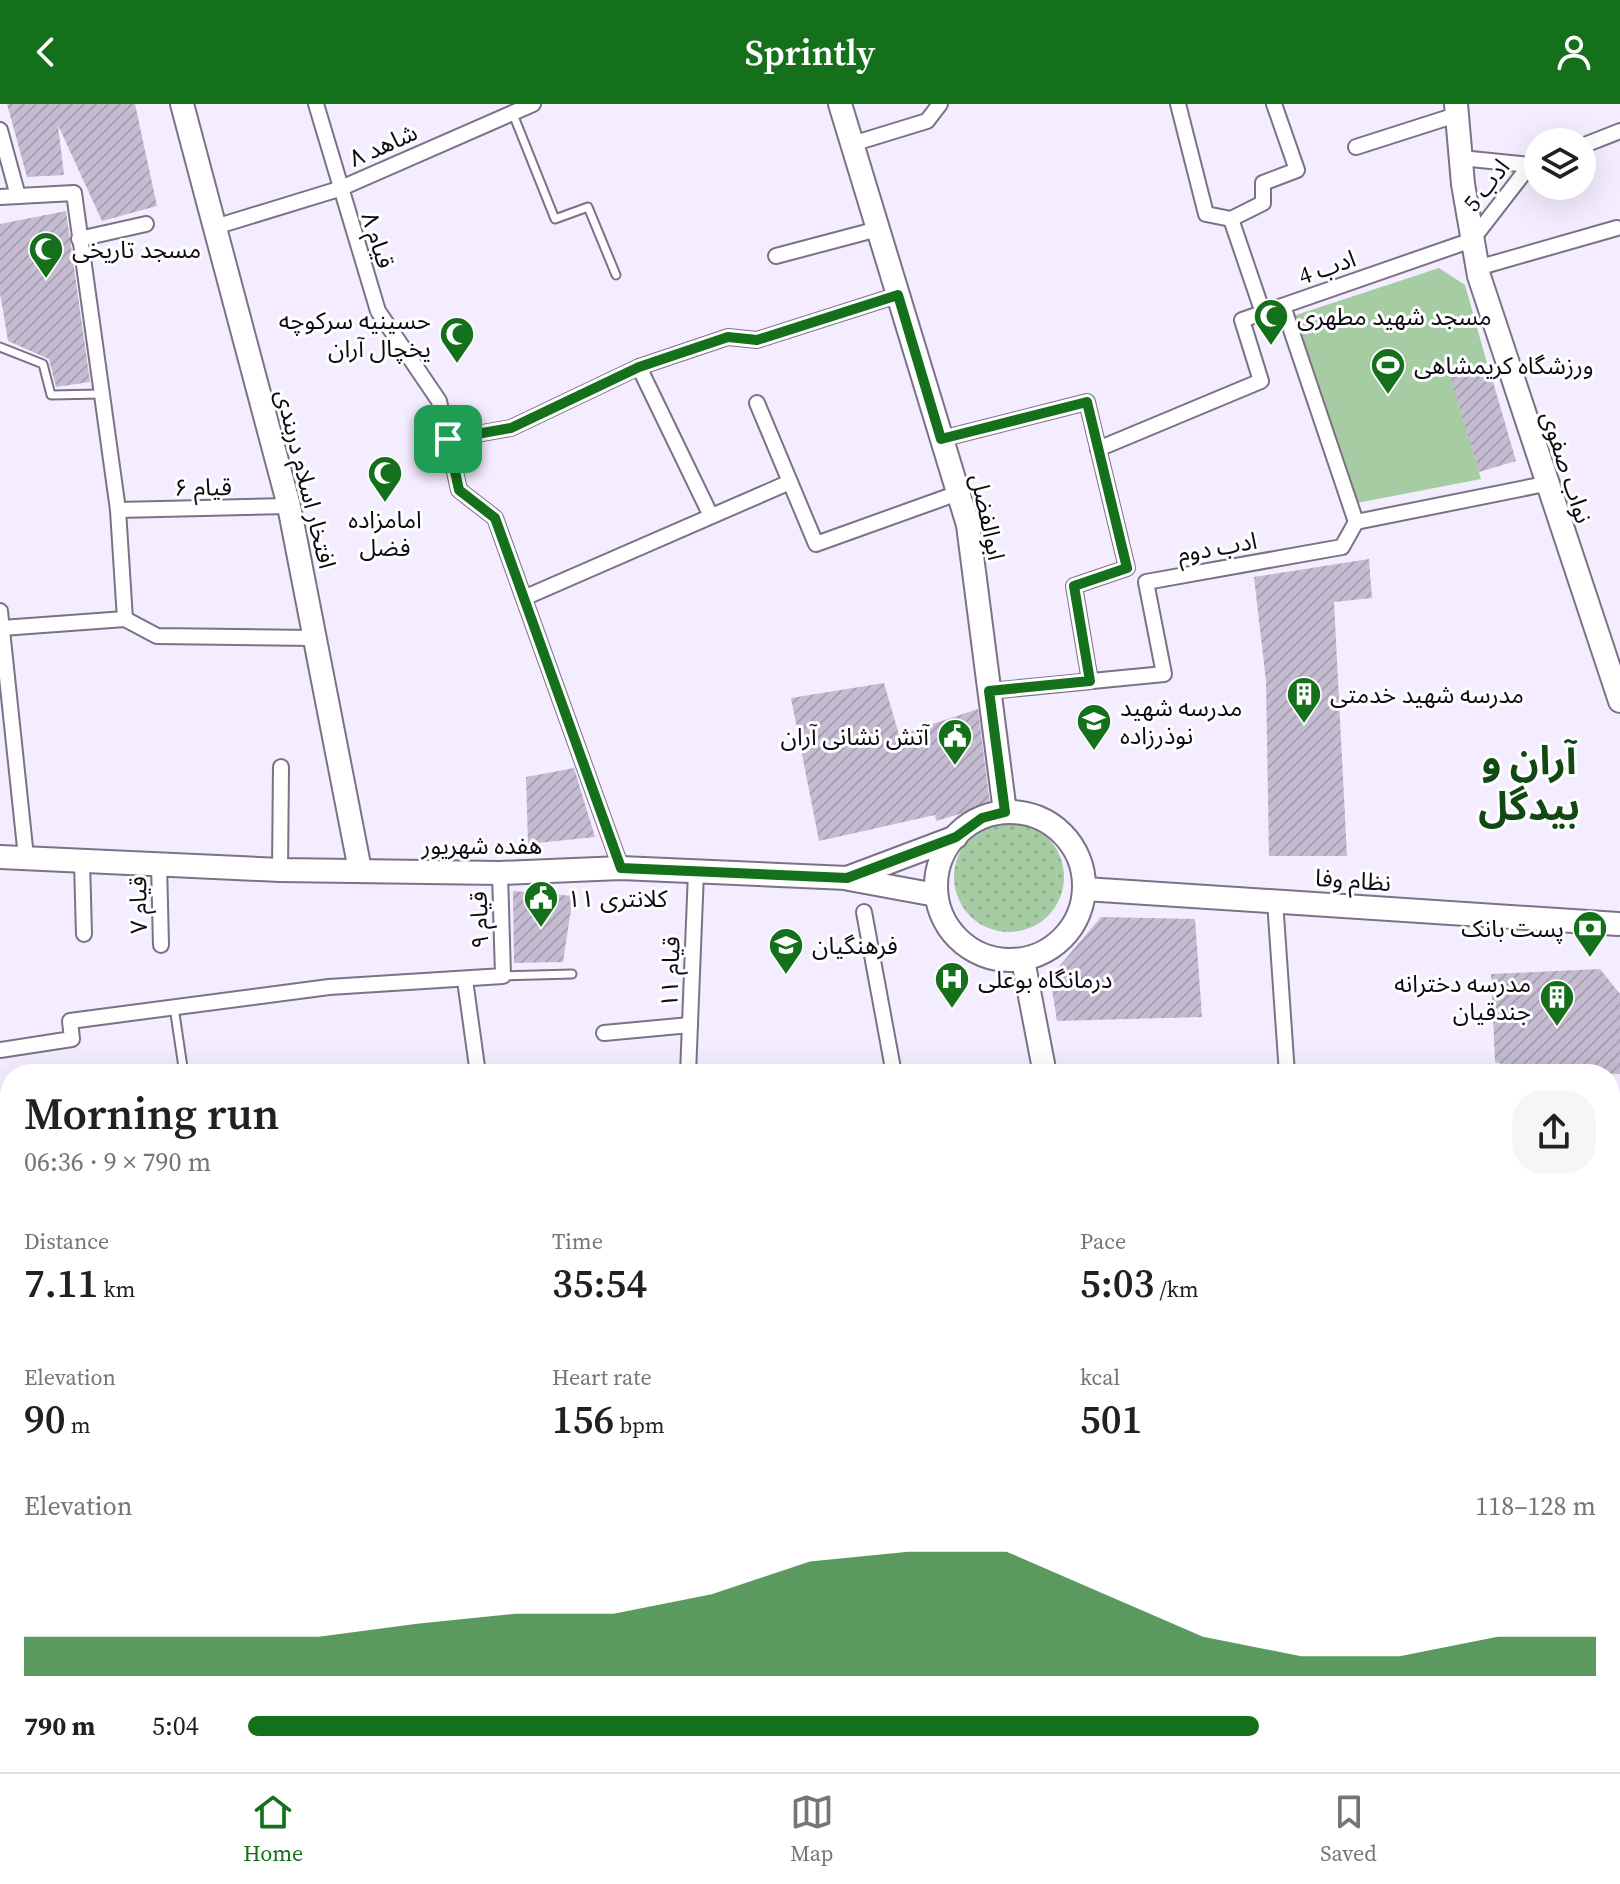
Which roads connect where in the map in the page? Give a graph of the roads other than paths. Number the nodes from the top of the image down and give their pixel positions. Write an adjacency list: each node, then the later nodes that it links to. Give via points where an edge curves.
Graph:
1 (182, 104): 23 (main road, افتخار اسلام دربندی)
2 (316, 104): 18 (street, قیام ۸)
3 (533, 104): 9 (street, شاهد ۸)
4 (840, 104): 13 (main road, ابوالفضل)
5 (940, 104): 13 (street, via 927,121)
6 (1178, 104): 21 (street, via 1206,214)
7 (1274, 104): 21 (street, via 1297,170 1263,183 1263,203)
8 (1456, 110): 14 (street); 15 (main road, نواب صفوی)
9 (512, 112): 18 (street, شاهد ۸); 30 (lane, via 555,219 588,207)
10 (0, 130): 19 (street)
11 (1620, 131): 12 (street)
12 (1596, 140)
13 (852, 144): 25 (main road, ابوالفضل)
14 (1356, 147)
15 (1461, 158): 16 (street); 27 (main road, نواب صفوی)
16 (1524, 163)
17 (1524, 176): 27 (street, ادب 5)
18 (339, 189): 23 (street, شاهد ۸); 38 (street, قیام ۸, via 378,311 439,401)
19 (18, 196): 20 (street); 26 (street, via 74,193)
20 (0, 197)
21 (1231, 219): 33 (street)
22 (146, 224): 26 (street)
23 (215, 227): 44 (main road, افتخار اسلام دربندی)
24 (1617, 228): 29 (street)
25 (878, 229): 28 (street); 31 (main road, ابوالفضل)
26 (79, 239): 36 (street)
27 (1472, 240): 29 (main road, نواب صفوی); 32 (street, ادب 4)
28 (776, 256)
29 (1477, 268): 42 (main road, نواب صفوی)
30 (616, 275)
31 (898, 295): 35 (street, via 757,340 728,337); 39 (main road, ابوالفضل)
32 (1283, 306): 33 (street, ادب 4); 47 (street)
33 (1263, 313): 40 (street, via 1242,320 1261,381)
34 (0, 347): 36 (lane, via 43,364 51,395)
35 (639, 367): 38 (street, via 511,428); 46 (street)
36 (101, 394): 45 (street)
37 (757, 403): 41 (street)
38 (448, 439): 50 (street, قیام ۸, via 459,490 495,518)
39 (941, 439): 40 (street, via 1087,402); 43 (main road, ابوالفضل)
40 (1098, 449): 48 (street)
41 (790, 482): 43 (street, via 816,544); 46 (street)
42 (1545, 484): 47 (street); 57 (main road, نواب صفوی)
43 (958, 493): 56 (main road, ابوالفضل, via 968,525)
44 (289, 506): 45 (street, قیام ۶); 54 (main road, افتخار اسلام دربندی)
45 (118, 510): 52 (street)
46 (711, 516): 50 (street)
47 (1356, 522): 49 (street, ادب دوم, via 1342,547)
48 (1127, 568): 49 (street); 55 (street, via 1074,586)
49 (1146, 582): 55 (street, via 1164,674)
50 (526, 597): 65 (street, قیام ۸)
51 (0, 611): 53 (street)
52 (125, 619): 53 (street); 54 (street, via 157,636)
53 (2, 628): 62 (street)
54 (315, 638): 67 (main road, افتخار اسلام دربندی)
55 (1090, 681): 56 (street)
56 (989, 691): 59 (main road, ابوالفضل)
57 (1620, 701)
58 (281, 767): 66 (street)
59 (1005, 812): 60 (main road, via 982,818); 71 (main road, via 1052,825 1070,842 1082,864)
60 (956, 837): 70 (main road, هفده شهریور); 72 (main road, via 938,871)
61 (0, 857): 62 (main road, هفده شهریور)
62 (26, 857): 63 (main road, هفده شهریور)
63 (82, 862): 64 (main road, هفده شهریور); 76 (street)
64 (159, 864): 66 (main road, هفده شهریور); 77 (street, قیام ۷)
65 (621, 868): 68 (main road, هفده شهریور); 69 (main road, هفده شهریور)
66 (280, 870): 67 (main road, هفده شهریور)
67 (360, 870): 69 (main road, هفده شهریور)
68 (696, 872): 70 (main road, هفده شهریور); 83 (street, قیام ۱۱)
69 (500, 873): 80 (street, قیام ۹)
70 (847, 878): 72 (main road)
71 (1085, 889): 73 (main road, نظام وفا); 78 (main road, via 1080,913 1067,935 1047,951)
72 (936, 895): 78 (main road, via 956,938 998,960)
73 (1275, 901): 75 (main road, نظام وفا); 91 (street)
74 (864, 912): 89 (street)
75 (1619, 925)
76 (84, 934)
77 (161, 945)
78 (1023, 960): 90 (main road)
79 (572, 974): 80 (lane)
80 (503, 976): 81 (street, قیام ۹)
81 (465, 980): 82 (street, قیام ۹, via 329,987); 87 (street)
82 (174, 1007): 85 (street, قیام ۹, via 70,1021 72,1039); 86 (lane)
83 (690, 1025): 84 (street); 88 (street, قیام ۱۱)
84 (604, 1033)
85 (0, 1050)
86 (183, 1064)
87 (477, 1064)
88 (688, 1064)
89 (892, 1064)
90 (1043, 1064)
91 (1286, 1064)

